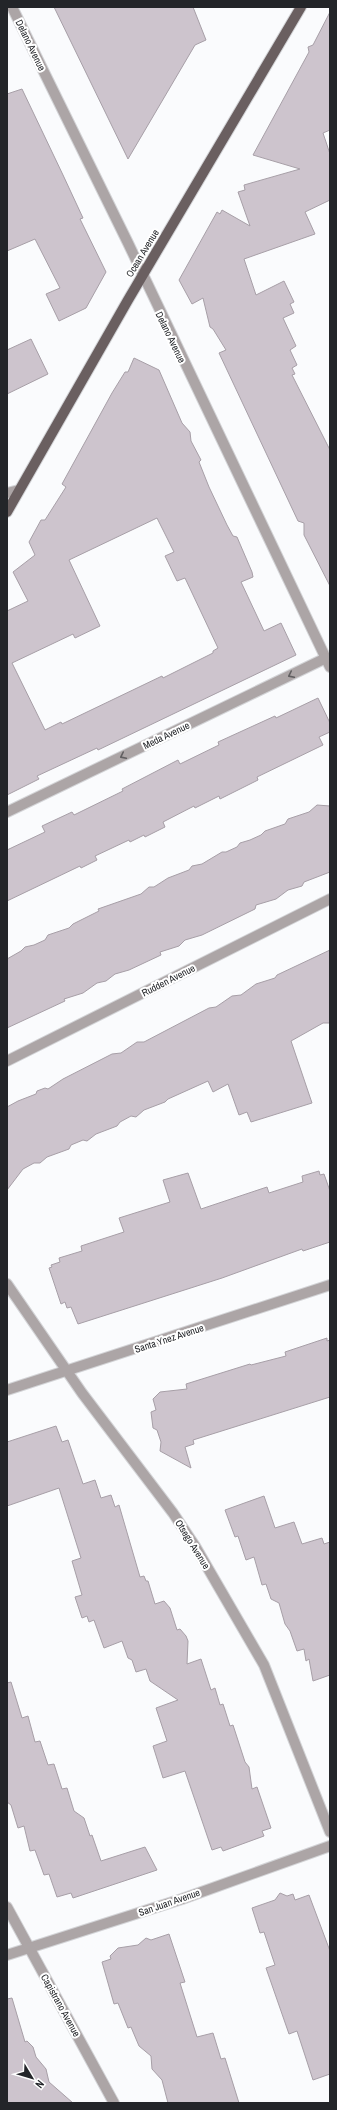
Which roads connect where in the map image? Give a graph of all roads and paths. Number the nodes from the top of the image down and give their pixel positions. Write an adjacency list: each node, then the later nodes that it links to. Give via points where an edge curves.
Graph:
1 (12, 7): 3 (street, Delano Avenue)
2 (301, 7): 3 (main road, Ocean Avenue)
3 (143, 276): 4 (main road, Ocean Avenue); 7 (street, Delano Avenue)
4 (19, 490): 5 (street); 6 (main road, Ocean Avenue)
5 (7, 493)
6 (7, 512)
7 (328, 663): 8 (street, Meda Avenue, one-way to 8)
8 (7, 812)
9 (330, 899): 10 (street, Rudden Avenue)
10 (7, 1061)
11 (7, 1284): 13 (street, Otsego Avenue)
12 (330, 1285): 13 (street, Santa Ynez Avenue)
13 (68, 1370): 14 (street, Santa Ynez Avenue); 15 (street, Otsego Avenue, via 82,1393 195,1546 264,1665)
14 (7, 1390)
15 (330, 1832)
16 (330, 1846): 18 (street, San Juan Avenue, via 182,1899)
17 (7, 1906): 18 (street, Capistrano Avenue)
18 (30, 1948): 19 (street, San Juan Avenue); 20 (street, Capistrano Avenue)
19 (7, 1955)
20 (114, 2103)

